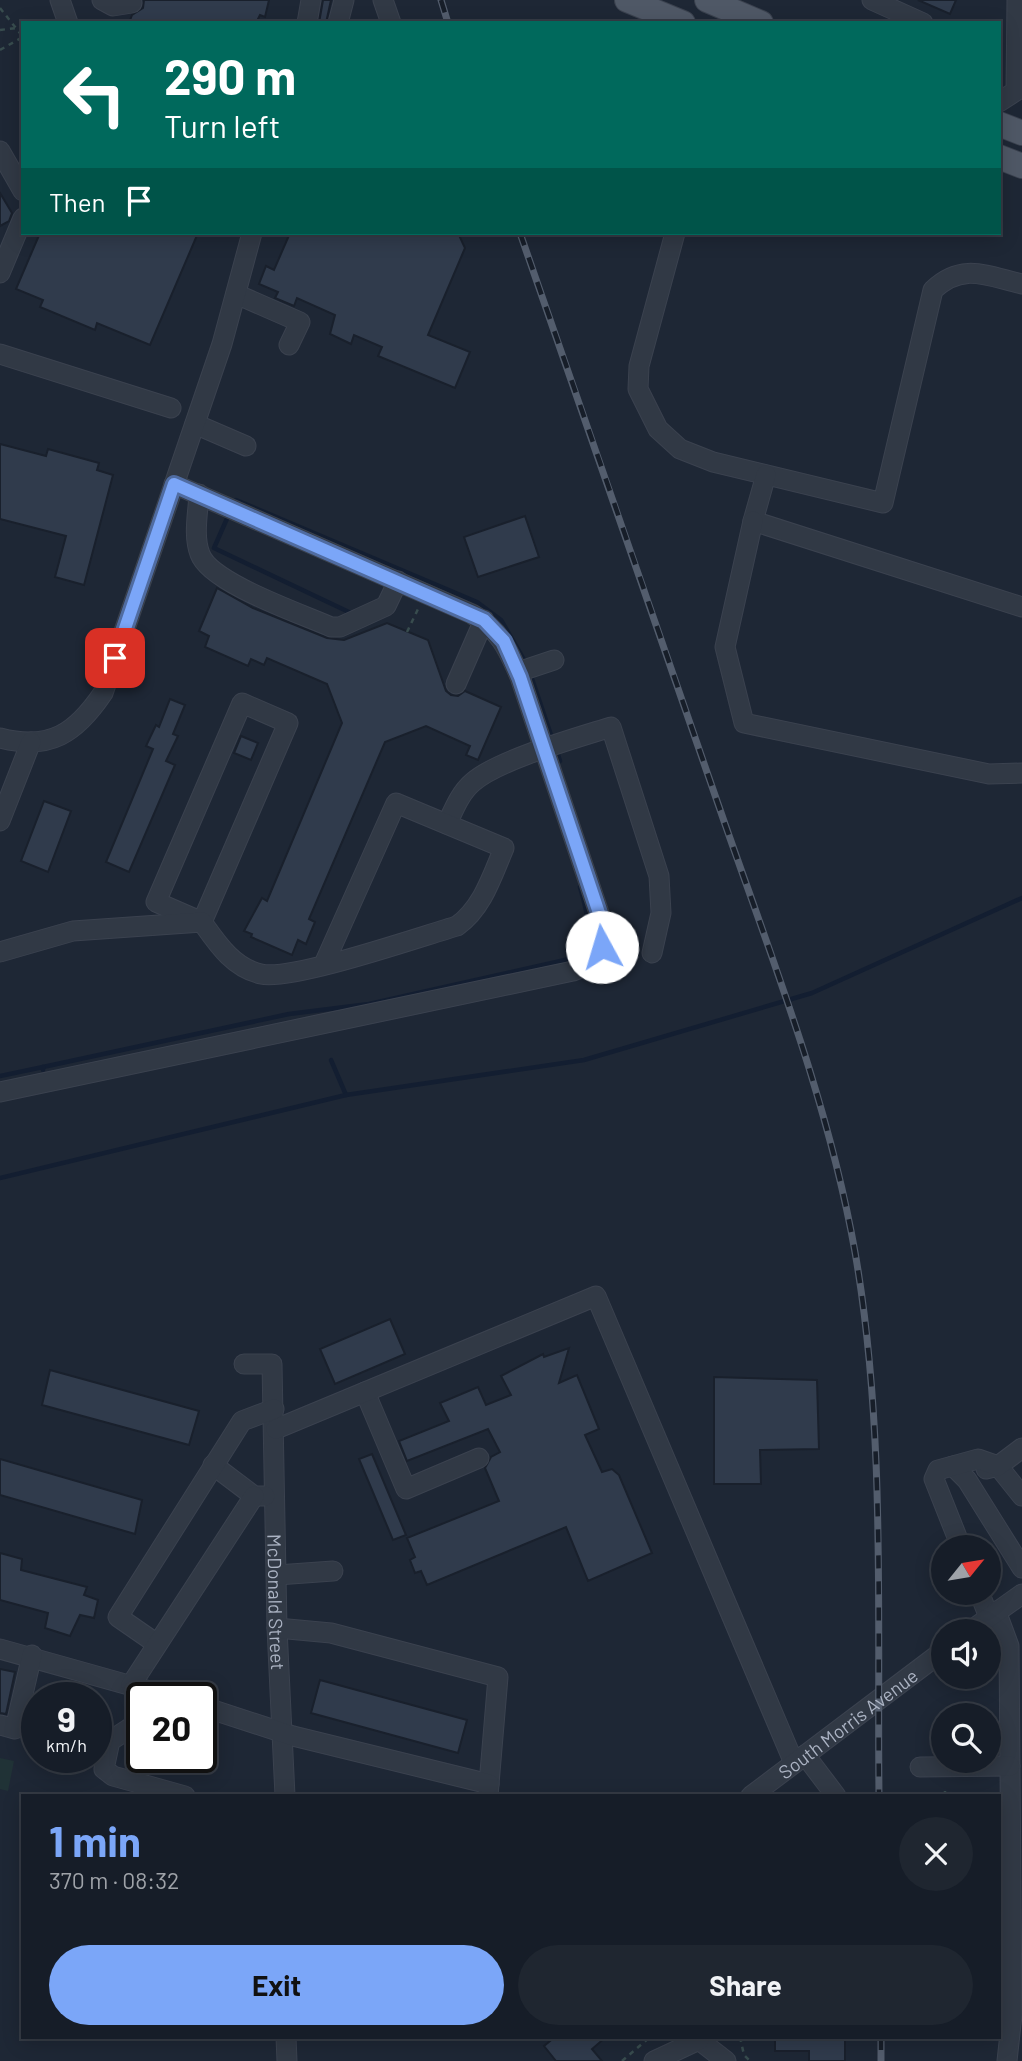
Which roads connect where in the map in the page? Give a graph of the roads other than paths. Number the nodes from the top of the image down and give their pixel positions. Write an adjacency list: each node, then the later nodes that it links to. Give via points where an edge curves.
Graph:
1 (60, 0): 12 (street)
2 (311, 0): 13 (street)
3 (344, 0): 14 (street)
4 (383, 0): 15 (street)
5 (627, 0): 16 (main road)
6 (707, 0): 11 (main road)
7 (872, 0): 18 (street)
8 (1017, 0): 19 (street)
9 (132, 3): 10 (street)
10 (105, 9)
11 (738, 9): 17 (main road)
12 (67, 21)
13 (307, 21)
14 (339, 21)
15 (390, 21)
16 (678, 21)
17 (758, 21)
18 (919, 21)
19 (1013, 67): 20 (street, via 1016,91)
20 (1001, 101)
21 (1001, 125): 22 (main road)
22 (1022, 133)
23 (0, 151): 26 (street)
24 (1001, 158): 25 (main road)
25 (1022, 166)
26 (21, 188)
27 (21, 223): 30 (street)
28 (251, 235): 32 (street)
29 (674, 235): 38 (street, via 639,366 638,389 644,406 657,429 680,449)
30 (0, 273)
31 (1022, 284): 38 (street, via 967,271 946,277 933,290 883,503)
32 (236, 294): 33 (street, via 300,322); 36 (street)
33 (289, 345)
34 (0, 354): 35 (street)
35 (171, 408)
36 (195, 424): 37 (street); 39 (street)
37 (246, 446)
38 (766, 475): 41 (street)
39 (174, 484): 40 (street); 49 (street, via 103,693 75,727 47,741)
40 (199, 494): 42 (street); 42 (street, via 199,554 214,573 331,627 386,606)
41 (754, 522): 43 (street); 51 (street, via 725,648 744,723 989,774)
42 (398, 581): 44 (street)
43 (1022, 607)
44 (484, 620): 46 (street, via 504,641); 47 (street)
45 (554, 660): 46 (street)
46 (518, 673): 50 (street)
47 (456, 684)
48 (0, 738): 49 (street)
49 (32, 742): 52 (street)
50 (544, 749): 53 (street, via 474,781 460,796); 56 (street, via 611,727 659,876 661,913); 58 (street, via 602,922 602,947 583,967)
51 (1022, 773)
52 (0, 821)
53 (447, 824): 57 (street, via 396,803); 57 (street, via 504,848 471,916 457,926)
54 (202, 922): 54 (street, via 288,723 242,703 156,902); 55 (street, via 73,931); 57 (street, via 236,962 260,974 284,975)
55 (0, 952)
56 (652, 953)
57 (324, 964)
58 (0, 1092)
59 (244, 1364): 61 (street, McDonald Street, via 272,1364)
60 (365, 1392): 62 (street); 64 (street, via 406,1489); 91 (street, via 596,1296)
61 (274, 1409): 62 (street, McDonald Street); 65 (street, via 242,1421)
62 (276, 1429): 70 (street, McDonald Street)
63 (1022, 1448): 67 (street)
64 (479, 1458)
65 (213, 1465): 69 (street); 81 (street, via 118,1617)
66 (953, 1466): 67 (street, via 978,1459); 68 (street); 72 (street, via 939,1470 934,1479)
67 (998, 1466): 68 (street, via 975,1476); 71 (street)
68 (974, 1491): 73 (street)
69 (254, 1496): 70 (street); 81 (street)
70 (276, 1496): 75 (street, McDonald Street)
71 (1022, 1496)
72 (956, 1535)
73 (1022, 1567)
74 (333, 1571): 75 (street)
75 (277, 1575): 80 (street, McDonald Street)
76 (1022, 1594): 78 (street)
77 (987, 1605): 78 (street)
78 (992, 1614): 79 (street); 92 (street, via 1009,1646)
79 (986, 1619)
80 (278, 1628): 90 (street, McDonald Street); 94 (street, via 331,1633 498,1677)
81 (157, 1644): 85 (street)
82 (0, 1648): 83 (street)
83 (32, 1655): 86 (street); 88 (street, via 15,1729)
84 (931, 1660): 91 (street, South Morris Avenue)
85 (133, 1682)
86 (126, 1683)
87 (217, 1711): 90 (street)
88 (0, 1725)
89 (126, 1730): 96 (street, via 110,1741 104,1769 113,1776)
90 (281, 1732): 94 (street); 97 (street, McDonald Street)
91 (800, 1759): 95 (street); 98 (street, South Morris Avenue)
92 (1010, 1766): 93 (street); 102 (street)
93 (920, 1767)
94 (488, 1790)
95 (827, 1792)
96 (178, 1794)
97 (285, 1794)
98 (754, 1794)
99 (286, 2039): 103 (street)
100 (697, 2039): 104 (street)
101 (700, 2039): 105 (street)
102 (1012, 2059)
103 (287, 2061)
104 (654, 2061)
105 (726, 2061)

